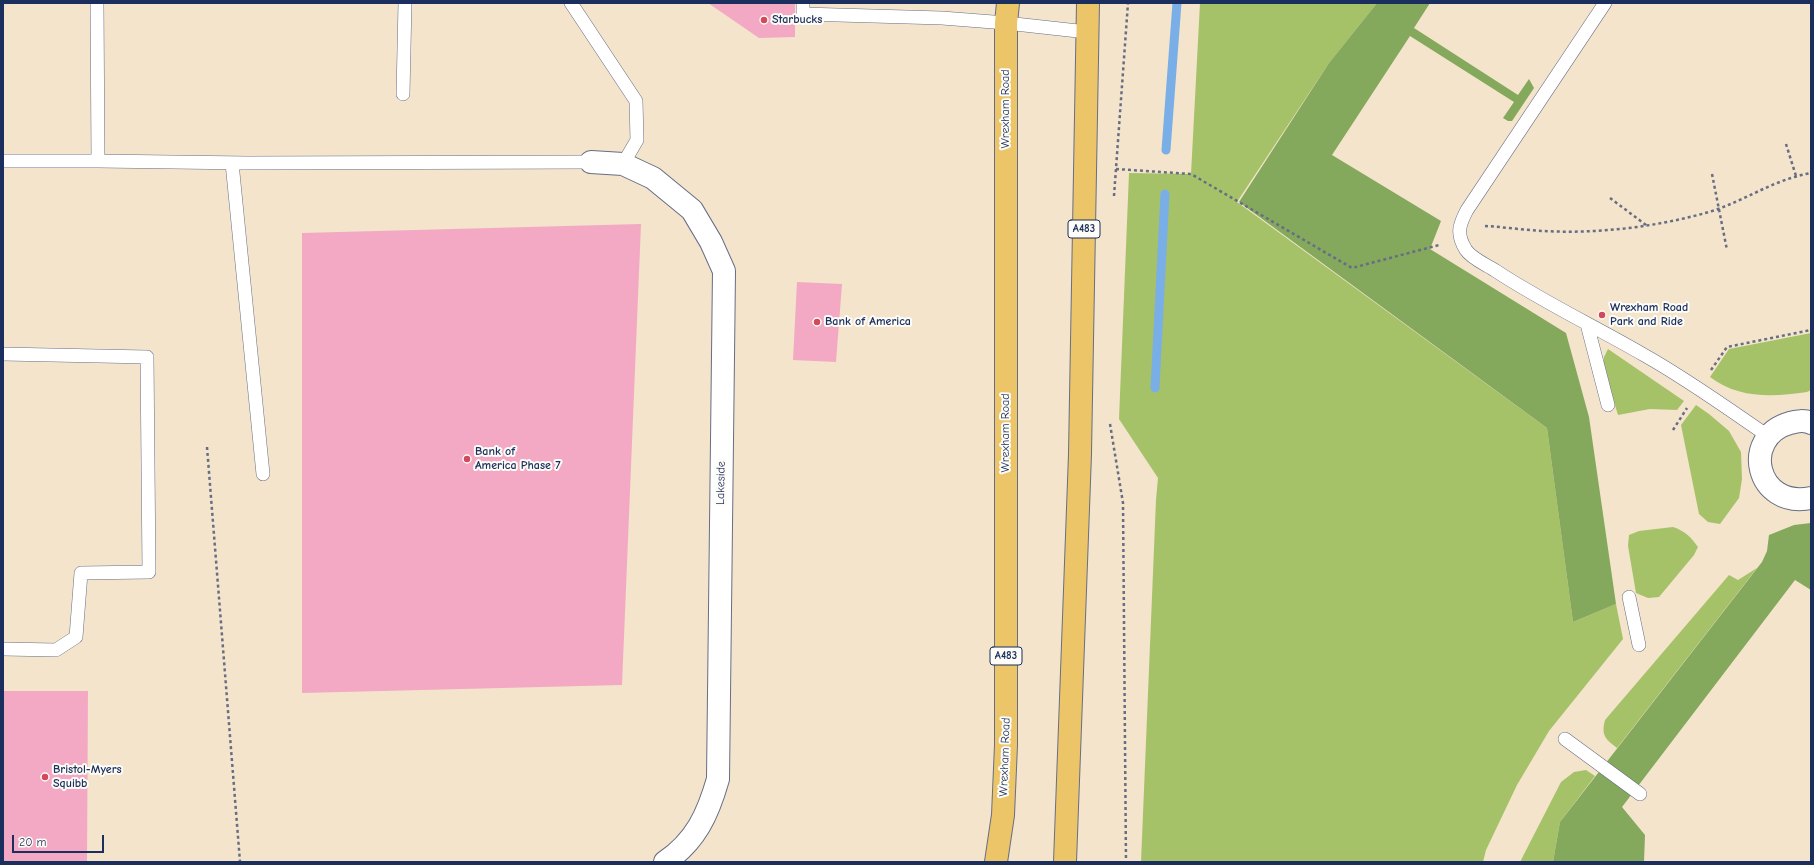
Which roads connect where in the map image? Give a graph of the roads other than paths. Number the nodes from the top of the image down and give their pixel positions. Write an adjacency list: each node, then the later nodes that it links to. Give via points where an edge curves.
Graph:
1 (97, 3): 10 (lane)
2 (405, 3): 9 (lane)
3 (571, 3): 14 (lane, via 636,101 637,140)
4 (803, 3): 7 (lane, via 803,14 942,18)
5 (1088, 3): 8 (highway, A483)
6 (1605, 3): 15 (lane, via 1460,224 1461,239 1467,251 1530,294)
7 (1007, 13): 8 (lane); 28 (highway, Wrexham Road / A483, via 1006,745 1003,815)
8 (1087, 32): 29 (highway, A483, via 1080,454)
9 (403, 94)
10 (98, 160): 11 (lane); 13 (lane)
11 (3, 161)
12 (591, 162): 13 (lane); 14 (street, Lakeside)
13 (232, 163): 20 (lane)
14 (623, 164): 27 (street, Lakeside, via 653,178 692,210 724,271 718,780 700,828 677,854)
15 (1587, 324): 17 (lane); 19 (lane, via 1644,354)
16 (3, 354): 24 (lane, via 147,357 149,564 149,572 81,573 76,637 56,650)
17 (1608, 405)
18 (1811, 423): 19 (street, via 1795,421 1782,425)
19 (1768, 436): 21 (street, via 1760,452 1760,466 1764,479 1772,490 1787,499)
20 (263, 474)
21 (1811, 498)
22 (1629, 597): 23 (lane)
23 (1640, 645)
24 (3, 649)
25 (1565, 739): 26 (lane)
26 (1640, 794)
27 (665, 862)
28 (996, 862)
29 (1066, 862)

